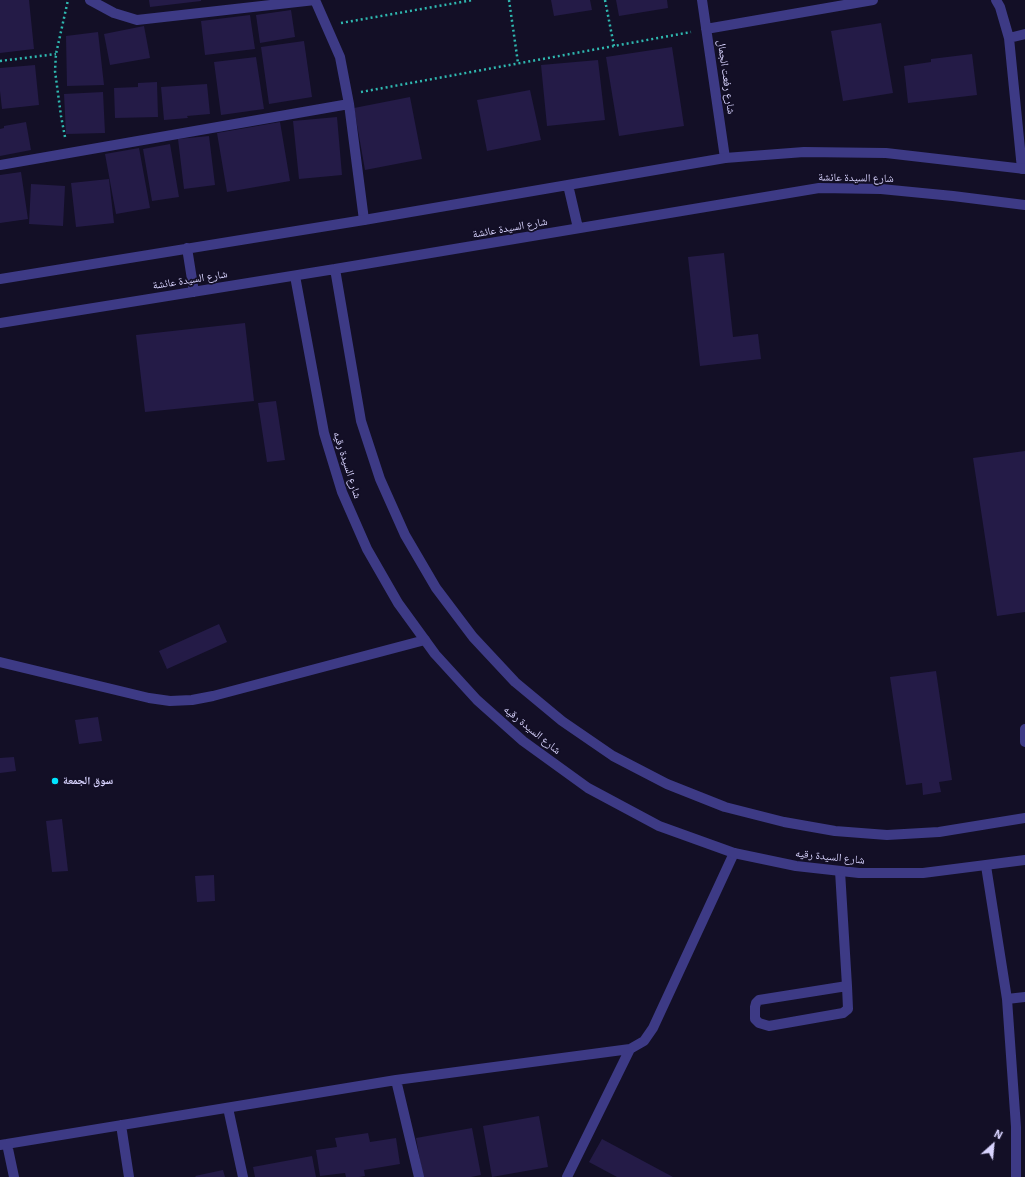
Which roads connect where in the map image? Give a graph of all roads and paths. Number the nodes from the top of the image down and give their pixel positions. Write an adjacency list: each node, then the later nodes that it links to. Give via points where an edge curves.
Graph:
1 (68, 0): 15 (path)
2 (90, 0): 3 (street, via 114,13 137,20)
3 (315, 0): 10 (street)
4 (473, 0): 10 (path)
5 (509, 0): 17 (path)
6 (605, 0): 14 (path)
7 (702, 0): 11 (street, شارع رفعت الجمال)
8 (873, 0): 11 (street)
9 (996, 0): 13 (street)
10 (326, 26): 18 (street, via 340,57)
11 (706, 30): 14 (path); 20 (street, شارع رفعت الجمال)
12 (1025, 34): 13 (street)
13 (1009, 38): 22 (street)
14 (614, 46): 17 (path)
15 (56, 54): 16 (path); 19 (path, via 55,71)
16 (0, 61)
17 (518, 63): 18 (path)
18 (348, 99): 19 (street); 25 (street)
19 (69, 153): 21 (street)
20 (725, 158): 22 (street, via 804,152 886,153); 23 (street)
21 (0, 165)
22 (1023, 169)
23 (568, 185): 25 (street); 26 (street)
24 (1025, 205): 26 (street, شارع السيدة عائشة, via 881,189 819,188)
25 (364, 220): 27 (street)
26 (578, 228): 28 (street, شارع السيدة عائشة)
27 (187, 248): 30 (street); 31 (street)
28 (335, 270): 29 (street, شارع السيدة عائشة); 37 (street, via 361,421 380,479 405,535 436,588 473,637 515,682 562,722 613,756 667,784 725,806 784,822 835,832 887,835 938,832)
29 (295, 276): 31 (street, شارع السيدة عائشة); 33 (street, شارع السيدة رقيه, via 324,433 342,492 367,549 398,603)
30 (0, 279)
31 (194, 292): 32 (street, شارع السيدة عائشة)
32 (0, 323)
33 (425, 640): 34 (street, via 192,700 170,701 149,698); 38 (street, شارع السيدة رقيه, via 477,700 523,741 588,788 659,826)
34 (0, 662)
35 (1025, 729): 36 (street)
36 (1025, 742)
37 (1025, 818)
38 (734, 853): 41 (street, شارع السيدة رقيه, via 796,866); 45 (street, via 653,1028 644,1041)
39 (1025, 860): 40 (street, شارع السيدة رقيه)
40 (986, 866): 41 (street, شارع السيدة رقيه, via 923,873); 44 (street)
41 (840, 871): 42 (street)
42 (847, 986): 42 (street, via 848,1009 842,1013 769,1026 755,1019 755,1007 759,1000)
43 (1025, 997): 44 (street)
44 (1007, 999): 49 (street)
45 (630, 1049): 46 (street); 55 (street)
46 (396, 1080): 47 (street); 54 (street)
47 (228, 1108): 48 (street); 53 (street)
48 (121, 1125): 50 (street); 52 (street)
49 (1021, 1126): 56 (street)
50 (4, 1145): 51 (street)
51 (14, 1177)
52 (129, 1177)
53 (243, 1177)
54 (419, 1177)
55 (567, 1177)
56 (1016, 1177)

